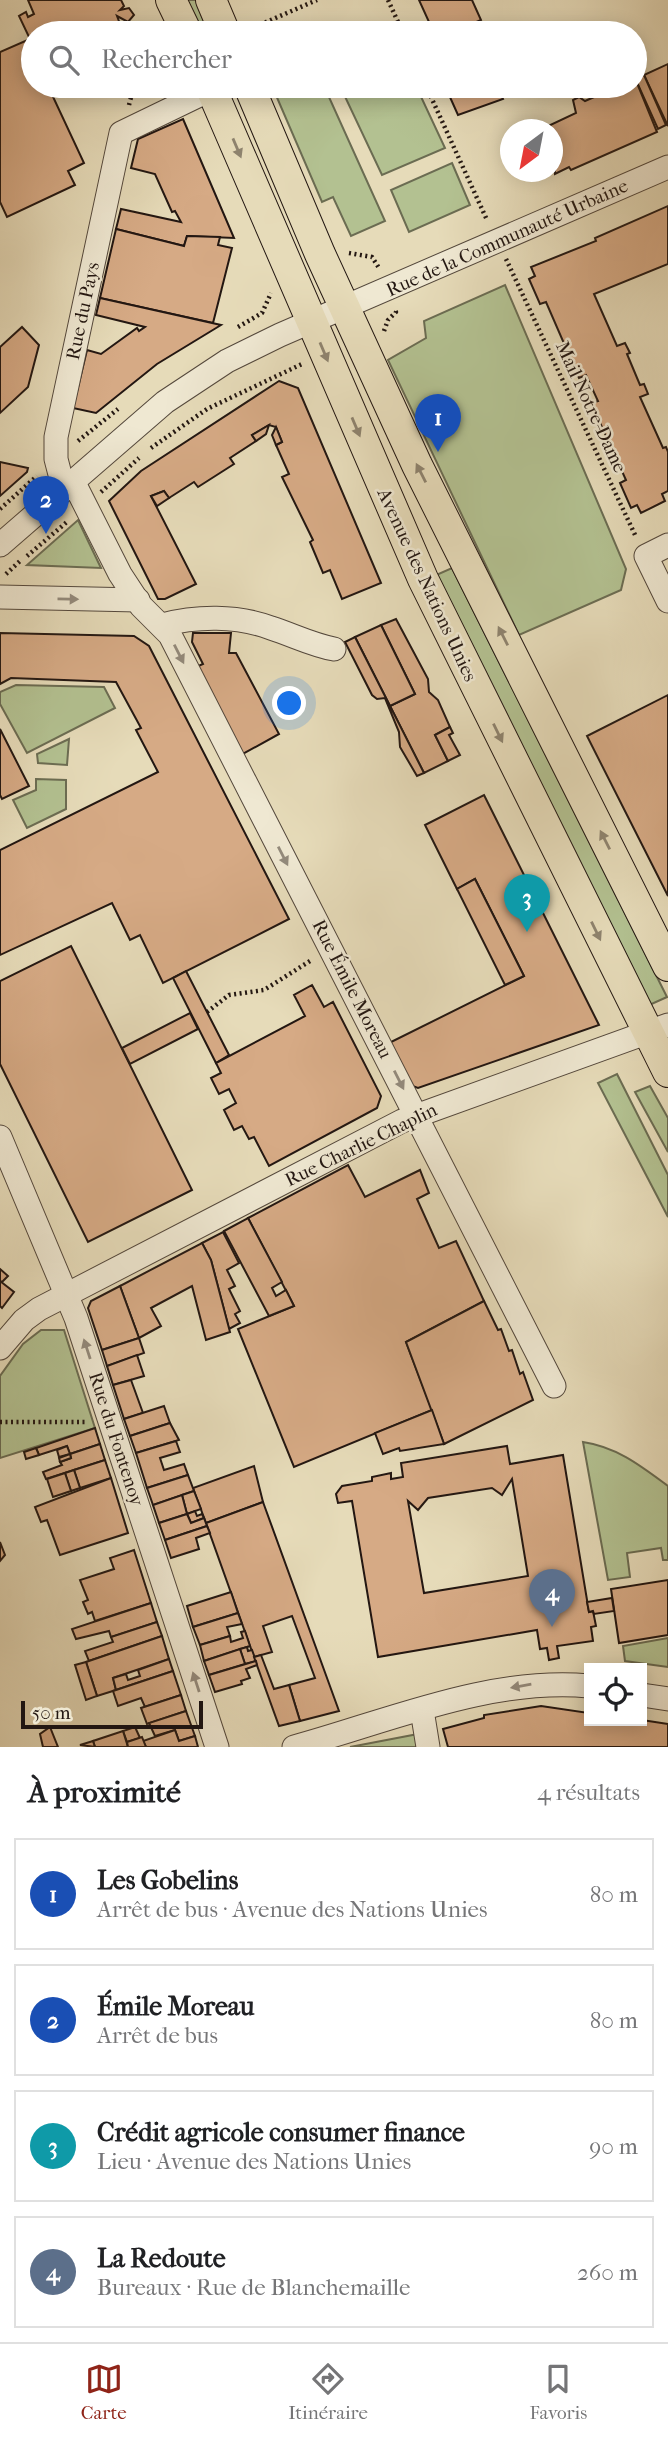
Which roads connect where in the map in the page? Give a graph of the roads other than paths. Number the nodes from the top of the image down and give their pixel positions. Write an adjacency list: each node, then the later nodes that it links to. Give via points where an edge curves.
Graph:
1 (171, 0): 3 (main road)
2 (211, 0): 4 (main road)
3 (181, 21)
4 (220, 21)
5 (189, 98): 11 (street, Rue du Pays, via 121,133 56,437 56,459)
6 (216, 98): 10 (main road, Avenue des Nations Unies, one-way to 10)
7 (254, 98): 9 (main road)
8 (668, 167): 9 (street, Rue de la Communauté Urbaine)
9 (345, 308): 10 (street, Rue de la Communauté Urbaine); 19 (main road, one-way to 9, via 417,465)
10 (311, 322): 11 (street, Rue de la Communauté Urbaine, via 195,380); 20 (main road, Avenue des Nations Unies, one-way to 20, via 437,609)
11 (69, 485): 12 (street, Rue de la Communauté Urbaine); 15 (street, Rue Émile Moreau, via 87,505 120,574)
12 (0, 545)
13 (668, 545): 16 (street, via 646,556)
14 (0, 597): 15 (street, one-way to 15)
15 (138, 600): 17 (street, Rue Émile Moreau)
16 (668, 601)
17 (162, 625): 18 (street, via 184,619 230,619); 22 (street, Rue Émile Moreau, one-way to 22)
18 (334, 649)
19 (668, 966)
20 (658, 1029): 21 (main road, Avenue des Nations Unies); 22 (street, Rue Charlie Chaplin)
21 (668, 1073)
22 (416, 1115): 24 (street, Rue Charlie Chaplin); 26 (street, Rue Émile Moreau)
23 (0, 1137): 24 (street, Rue du Fontenoy)
24 (67, 1295): 25 (street, Rue Charlie Chaplin, via 24,1320); 31 (street, Rue du Fontenoy, one-way to 24)
25 (0, 1348)
26 (554, 1386)
27 (584, 1686): 30 (street, one-way to 30, via 532,1684)
28 (647, 1696): 29 (street)
29 (668, 1699)
30 (422, 1710): 32 (street); 33 (street)
31 (217, 1747)
32 (295, 1747)
33 (428, 1747)

